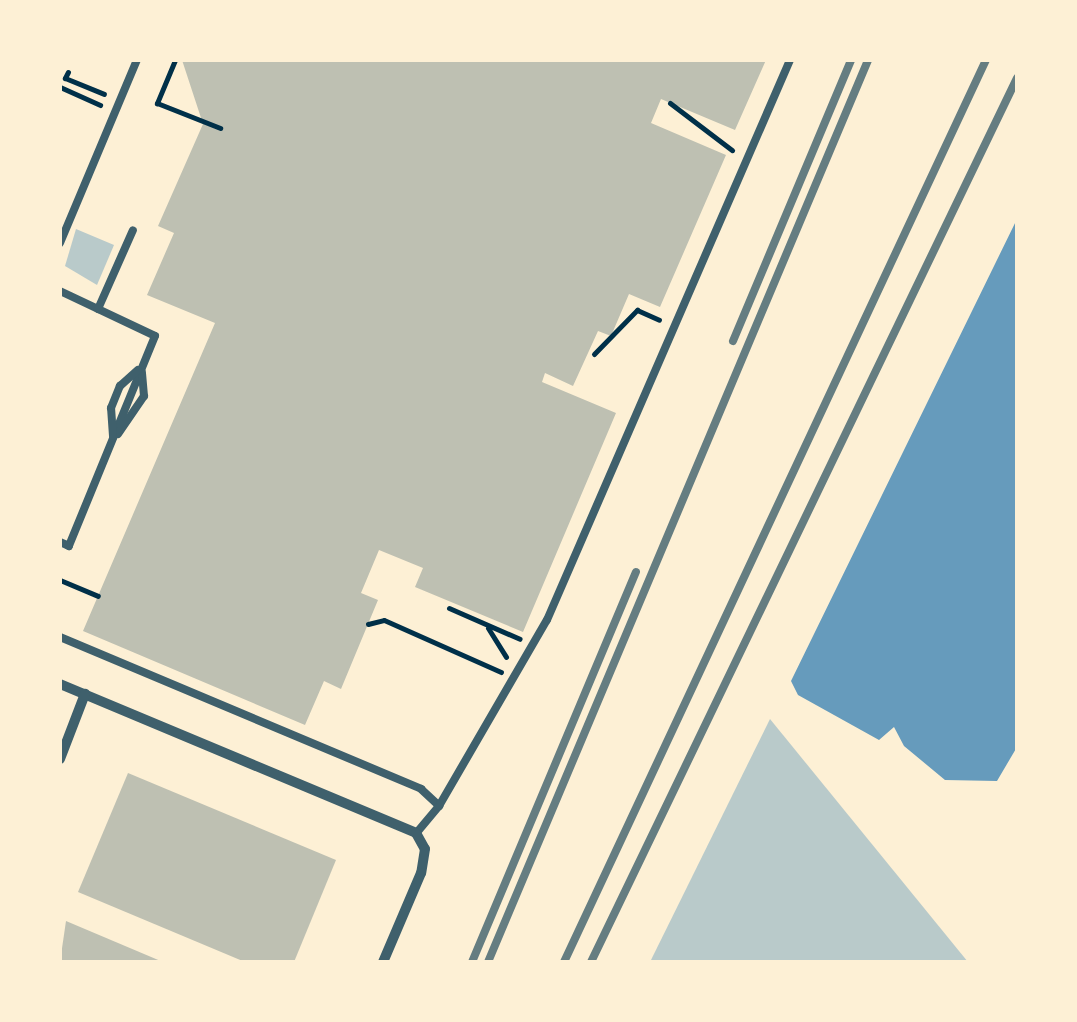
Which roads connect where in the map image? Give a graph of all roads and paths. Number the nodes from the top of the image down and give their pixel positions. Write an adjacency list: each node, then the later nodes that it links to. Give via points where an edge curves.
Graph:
1 (137, 60): 14 (lane)
2 (175, 60): 9 (path, via 157,103)
3 (790, 60): 29 (lane, via 547,620)
4 (68, 72): 6 (path, via 66,78)
5 (60, 87): 8 (path)
6 (107, 95)
7 (670, 103): 11 (path)
8 (103, 106)
9 (220, 128)
10 (742, 134): 11 (path)
11 (735, 152): 12 (path)
12 (727, 160)
13 (133, 230): 17 (lane)
14 (60, 243)
15 (60, 291): 17 (lane)
16 (666, 304): 18 (path)
17 (102, 311): 21 (lane, via 154,336 70,546)
18 (660, 320): 19 (path); 20 (path, via 637,310)
19 (652, 338)
20 (594, 354)
21 (60, 542)
22 (60, 580): 23 (path)
23 (98, 596)
24 (449, 608): 27 (path)
25 (531, 623): 27 (path, via 523,640)
26 (368, 624): 29 (path, via 384,620)
27 (487, 625): 29 (path)
28 (60, 637): 33 (lane, via 421,789)
29 (516, 676): 33 (lane)
30 (60, 684): 31 (street)
31 (84, 694): 32 (street); 34 (street)
32 (60, 759)
33 (439, 806): 34 (lane)
34 (416, 832): 35 (street, via 425,849 421,873)
35 (383, 962)

